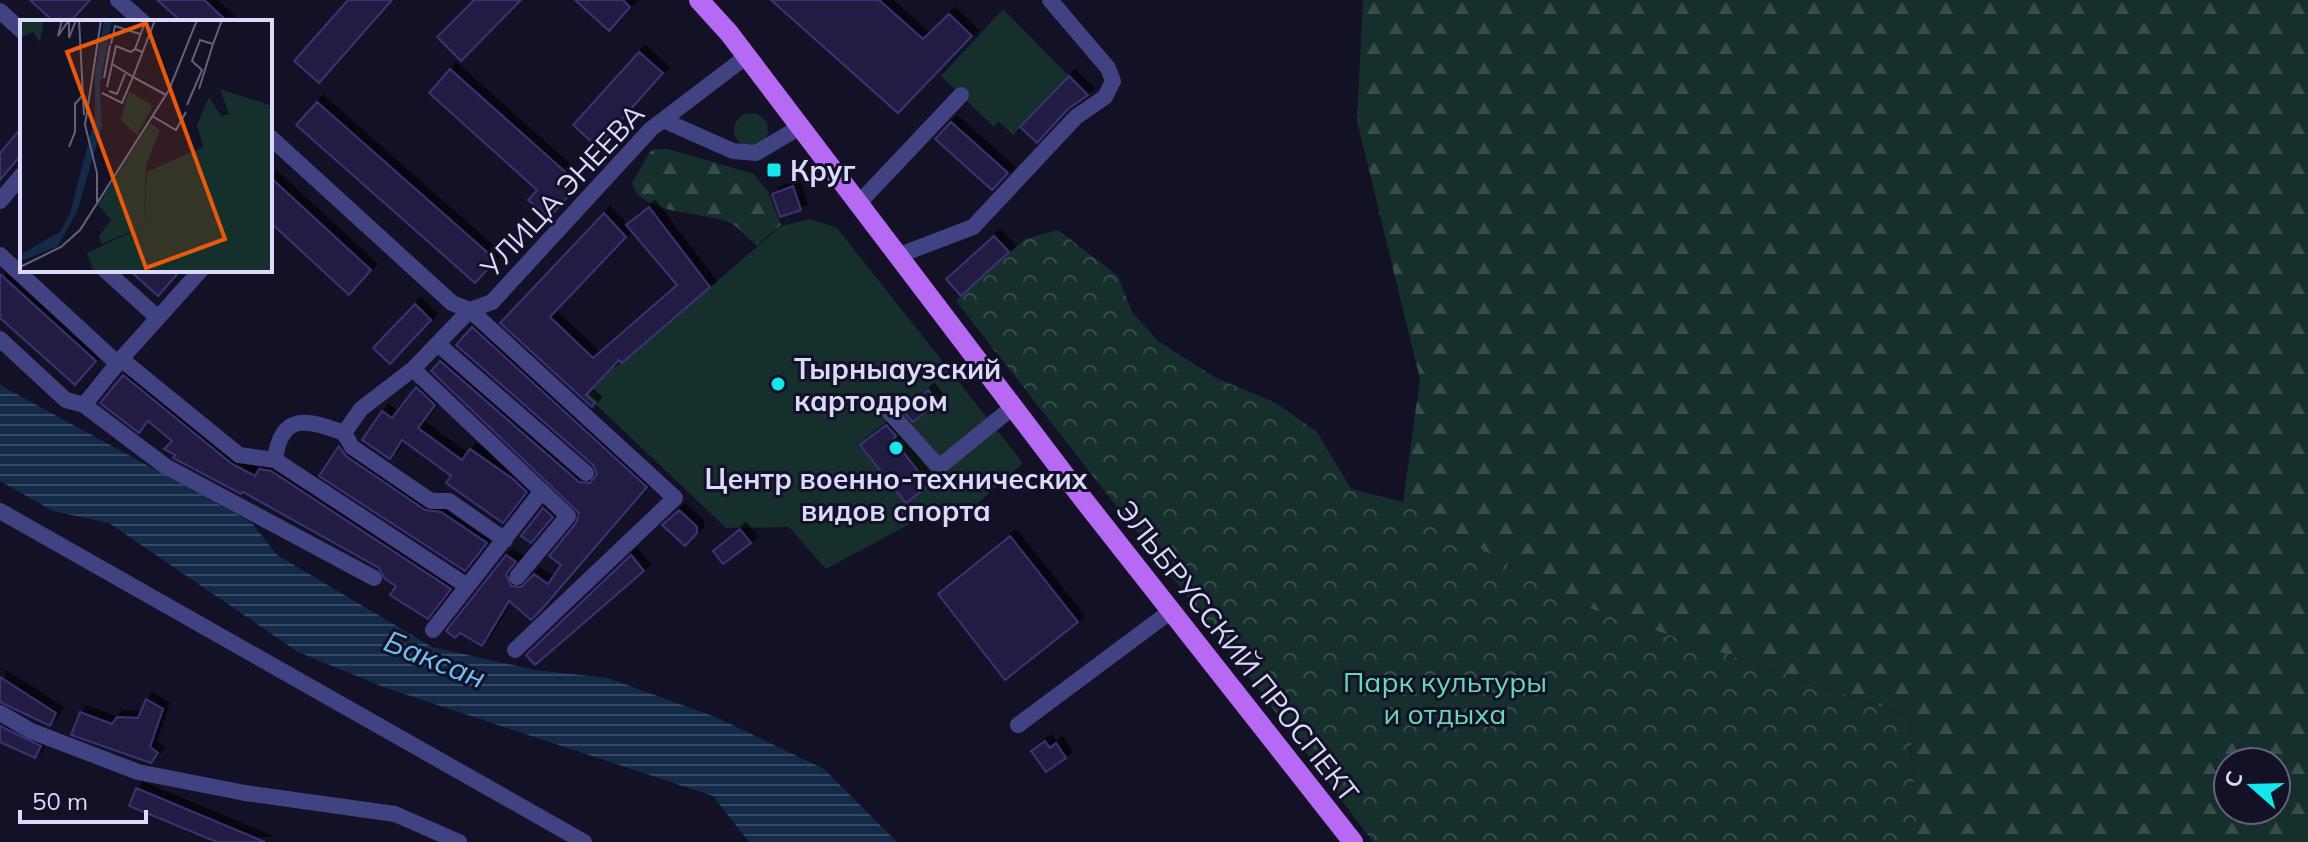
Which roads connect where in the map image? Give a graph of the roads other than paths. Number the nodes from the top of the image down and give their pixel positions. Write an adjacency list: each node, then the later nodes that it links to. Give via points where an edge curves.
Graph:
1 (118, 0): 5 (street)
2 (699, 0): 7 (main road, ЭЛЬБРУССКИЙ ПРОСПЕКТ)
3 (1050, 0): 16 (street, via 1108,68 1113,81 1105,97 1076,117 973,227)
4 (0, 11): 6 (street)
5 (141, 20)
6 (20, 29)
7 (747, 56): 9 (street, УЛИЦА ЭНЕЕВА); 10 (main road, ЭЛЬБРУССКИЙ ПРОСПЕКТ)
8 (961, 95): 14 (street)
9 (663, 120): 10 (street, via 733,151 756,153); 19 (street, УЛИЦА ЭНЕЕВА, via 492,302)
10 (800, 127): 14 (main road, ЭЛЬБРУССКИЙ ПРОСПЕКТ)
11 (272, 139): 19 (street, УЛИЦА ЭНЕЕВА, via 452,303)
12 (20, 177): 13 (street)
13 (0, 201)
14 (858, 204): 16 (main road, ЭЛЬБРУССКИЙ ПРОСПЕКТ)
15 (0, 255): 23 (street)
16 (897, 256): 27 (main road, ЭЛЬБРУССКИЙ ПРОСПЕКТ)
17 (107, 272): 20 (street)
18 (199, 272): 20 (street)
19 (470, 310): 22 (street); 39 (street, via 675,498)
20 (158, 318): 23 (street)
21 (0, 339): 26 (street, via 66,400)
22 (439, 345): 24 (street); 30 (street)
23 (119, 361): 26 (street); 29 (street, via 239,455)
24 (413, 369): 28 (street, via 361,409); 31 (street)
25 (882, 404): 27 (street, via 939,467)
26 (84, 405): 35 (street, via 165,466)
27 (1013, 407): 37 (main road, ЭЛЬБРУССКИЙ ПРОСПЕКТ)
28 (344, 433): 29 (street, via 304,421 288,427 277,443); 33 (street, via 352,447 431,501 449,501)
29 (275, 460): 36 (street)
30 (586, 473)
31 (542, 491): 33 (street); 34 (street, via 568,516)
32 (0, 511): 43 (street)
33 (505, 540): 36 (street)
34 (517, 577)
35 (374, 578)
36 (467, 586): 38 (street)
37 (1171, 611): 41 (street); 44 (main road, ЭЛЬБРУССКИЙ ПРОСПЕКТ)
38 (433, 630)
39 (515, 650)
40 (0, 713): 42 (street, via 31,731 138,772 395,814)
41 (1018, 725)
42 (459, 842)
43 (584, 842)
44 (1353, 842)

